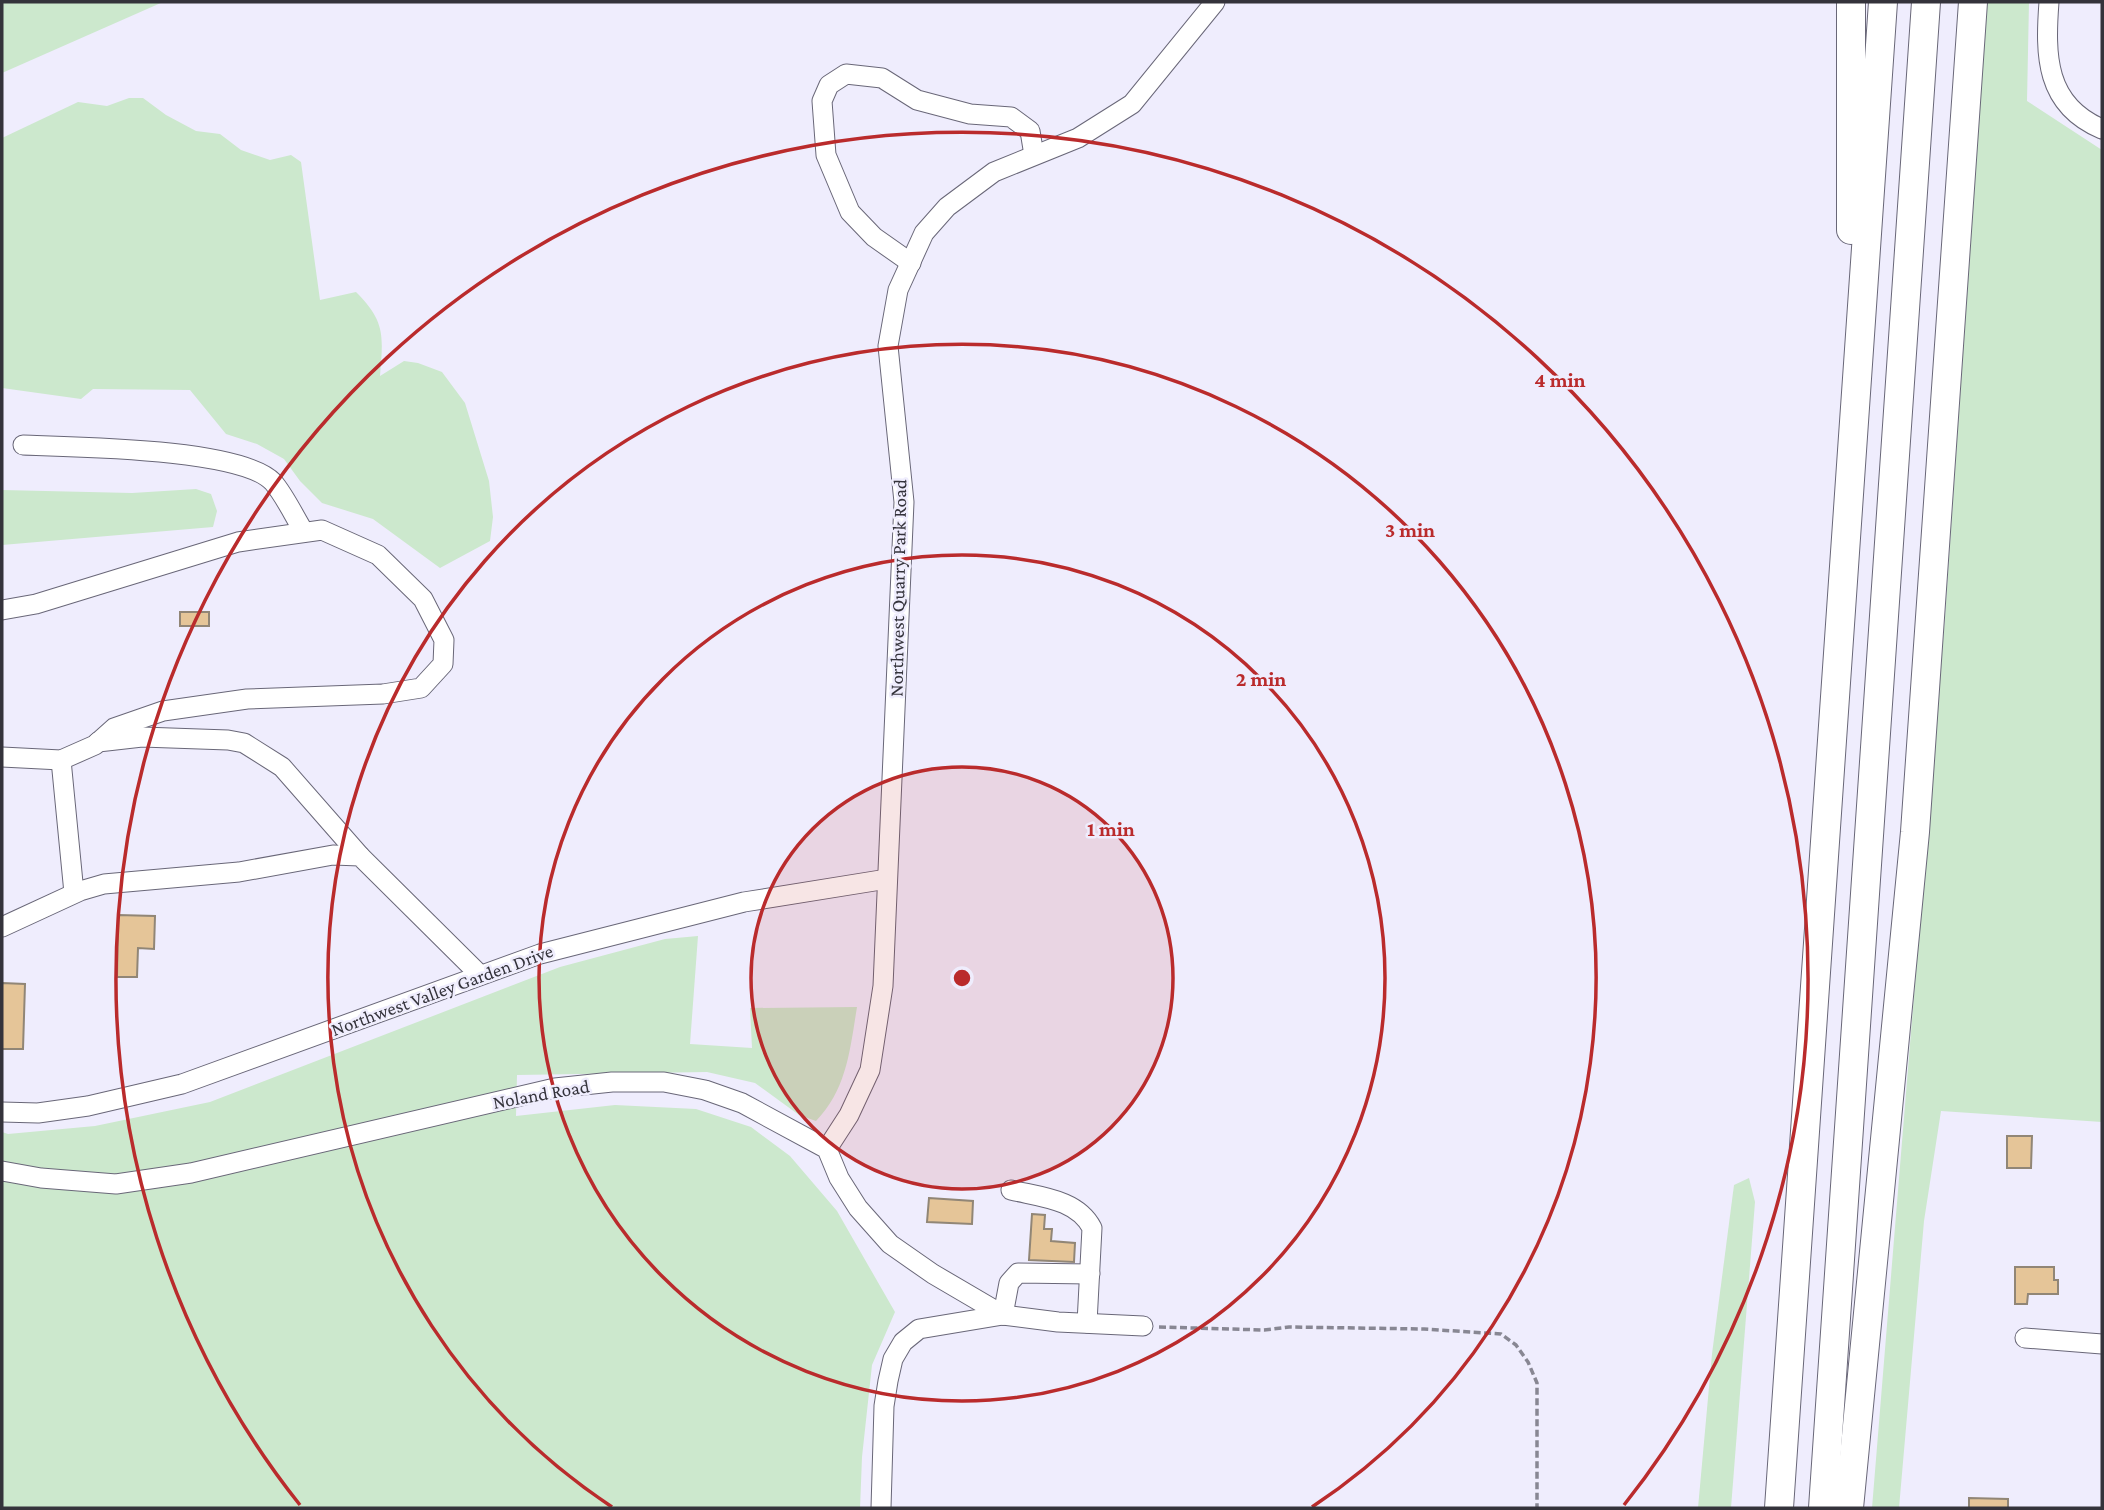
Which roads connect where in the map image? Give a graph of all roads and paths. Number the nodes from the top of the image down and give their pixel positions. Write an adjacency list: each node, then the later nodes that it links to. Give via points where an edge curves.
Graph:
1 (1215, 2): 8 (street, Northwest Quarry Park Road, via 1132,104 1079,138)
2 (1851, 2): 11 (highway)
3 (1883, 2): 11 (highway)
4 (1926, 2): 35 (highway)
5 (1973, 2): 36 (highway, via 1915,832)
6 (2049, 2): 7 (street, via 2048,63 2057,91 2069,106)
7 (2102, 129)
8 (1034, 155): 9 (street, Northwest Quarry Park Road, via 994,173 947,206 924,233); 9 (street, via 1030,131 1011,117 970,114 917,100 882,78 846,74 829,85 822,102 826,155 850,212 874,237)
9 (911, 263): 18 (street, Northwest Quarry Park Road, via 898,290 888,346 904,502)
10 (23, 445): 12 (street, via 189,454 245,468 272,481)
11 (1851, 479): 34 (highway)
12 (304, 532): 13 (street, via 237,542 36,604); 14 (street, via 322,530 378,555 423,599 444,640 443,664 421,688 383,694 247,699 163,711 114,728)
13 (2, 610)
14 (98, 742): 16 (street); 17 (street, via 142,737 244,743 282,767)
15 (2, 757): 16 (street)
16 (61, 760): 19 (street)
17 (360, 856): 19 (street, via 333,855 239,872 104,884); 21 (street)
18 (887, 879): 21 (street, Northwest Valley Garden Drive, via 731,905 540,954); 23 (street, Northwest Quarry Park Road, via 883,986 870,1070)
19 (74, 893): 20 (street)
20 (2, 927)
21 (480, 975): 22 (street, Northwest Valley Garden Drive, via 182,1084 88,1106 38,1113)
22 (2, 1112)
23 (827, 1149): 24 (street, Noland Road, via 742,1103 705,1090 664,1082 612,1082 555,1088 191,1172 116,1184); 27 (street, via 858,1208 890,1244)
24 (2, 1171)
25 (1011, 1190): 26 (street, via 1062,1203 1088,1219 1093,1228)
26 (1090, 1274): 27 (street, via 1018,1273 1009,1283); 28 (street)
27 (1003, 1315): 28 (street); 32 (street, via 919,1329 903,1342 894,1359 884,1406)
28 (1087, 1323): 29 (street)
29 (1143, 1326): 33 (path, via 1501,1334 1528,1362 1536,1384)
30 (2025, 1338): 31 (street)
31 (2102, 1344)
32 (881, 1508)
33 (1536, 1508)
34 (1779, 1508)
35 (1823, 1508)
36 (1849, 1508)

